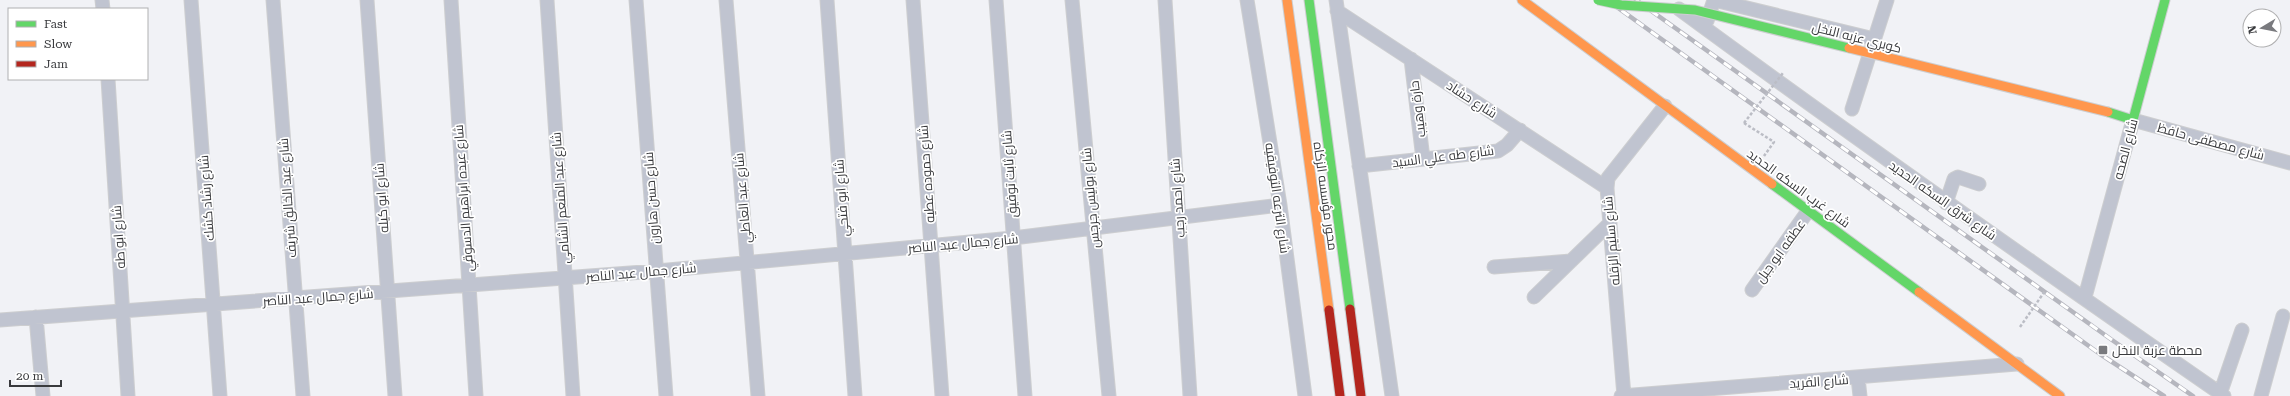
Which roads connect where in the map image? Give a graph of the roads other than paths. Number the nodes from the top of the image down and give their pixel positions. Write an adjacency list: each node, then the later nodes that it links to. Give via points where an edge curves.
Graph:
1 (191, 0): 57 (street, شارع رشاد كشك)
2 (273, 0): 56 (street, شارع عبد الخالق شريف)
3 (367, 0): 53 (street, شارع ابو كيله)
4 (451, 0): 51 (street, شارع عبده ابراهيم الدسوقي)
5 (547, 0): 50 (street, شارع عبد المنعم الشامي)
6 (636, 0): 49 (street, شارع حسن هارون)
7 (726, 0): 47 (street, شارع عبد العاطي)
8 (826, 0): 45 (street, شارع ابو فتحي)
9 (913, 0): 44 (street, شارع حموده عطيه)
10 (996, 0): 43 (street, شارع ثابت توفيق)
11 (1072, 0): 42 (street, شارع بوليس جرجس)
12 (1165, 0): 40 (street, شارع احمد رجب)
13 (1248, 0): 38 (street, شارع الترعه التوفيقيه)
14 (1287, 0): 81 (main road, محور مؤسسه الزكاه)
15 (1308, 0): 82 (main road, محور مؤسسه الزكاه)
16 (1522, 0): 27 (main road, شارع غرب السكه الحديد)
17 (1598, 0): 29 (main road, كوبري عزبه النخل, bridge, via 1621,5 1695,10)
18 (1666, 0): 23 (street, شارع شرق السكه الحديد)
19 (1714, 0): 23 (street); 24 (street)
20 (1887, 0): 24 (street)
21 (2166, 0): 30 (main road, شارع الصحه)
22 (1337, 6): 25 (street, شارع حشاد); 34 (street)
23 (1705, 28): 37 (street, شارع شرق السكه الحديد)
24 (1874, 40): 28 (street)
25 (1411, 59): 31 (street, شارع حشاد); 32 (street, حارة وهيب)
26 (108, 80): 58 (street, شارع ابو طه)
27 (1665, 106): 36 (street, شارع سليم الزقله, via 1614,168 1608,178); 39 (main road, شارع غرب السكه الحديد)
28 (1852, 109)
29 (2108, 112): 30 (main road, شارع مصطفى حافظ)
30 (2133, 120): 33 (street, شارع مصطفى حافظ); 55 (street, شارع الصحه)
31 (1520, 130): 32 (street, شارع طه علي السيد, via 1498,151); 36 (street, شارع حشاد)
32 (1423, 159): 34 (street, شارع طه علي السيد)
33 (2290, 163)
34 (1359, 166): 83 (street)
35 (1979, 184): 37 (street, via 1958,177 1954,179)
36 (1607, 188): 41 (street, شارع سليم الزقله)
37 (1946, 203): 55 (street, شارع شرق السكه الحديد)
38 (1280, 205): 40 (street, شارع جمال عبد الناصر); 80 (street, شارع الترعه التوفيقيه)
39 (1808, 211): 52 (street, عطفه ابو جبل); 63 (main road, شارع غرب السكه الحديد)
40 (1178, 218): 42 (street, شارع جمال عبد الناصر); 79 (street, شارع احمد رجب)
41 (1610, 224): 46 (street); 84 (street, شارع سليم الزقله)
42 (1092, 229): 43 (street, شارع جمال عبد الناصر); 78 (street, شارع بوليس جرجس)
43 (1014, 238): 44 (street, شارع جمال عبد الناصر); 77 (street, شارع ثابت توفيق)
44 (931, 246): 45 (street, شارع جمال عبد الناصر); 76 (street, شارع حموده عطيه)
45 (846, 254): 47 (street, شارع جمال عبد الناصر); 75 (street, شارع ابو فتحي)
46 (1571, 261): 48 (street); 54 (street)
47 (747, 263): 49 (street, شارع جمال عبد الناصر); 74 (street, شارع عبد العاطي)
48 (1494, 267)
49 (657, 271): 50 (street, شارع جمال عبد الناصر); 73 (street, شارع حسن هارون)
50 (565, 279): 51 (street, شارع جمال عبد الناصر); 72 (street, شارع عبد المنعم الشامي)
51 (469, 286): 53 (street, شارع جمال عبد الناصر); 71 (street, شارع عبده ابراهيم الدسوقي)
52 (1752, 290)
53 (388, 292): 56 (street, شارع جمال عبد الناصر); 70 (street, شارع ابو كيله)
54 (1534, 296)
55 (2085, 298): 65 (street, شارع شرق السكه الحديد)
56 (295, 299): 57 (street, شارع جمال عبد الناصر); 69 (street, شارع عبد الخالق شريف)
57 (213, 305): 58 (street, شارع جمال عبد الناصر); 68 (street, شارع رشاد كشك)
58 (123, 311): 60 (street, شارع جمال عبد الناصر); 67 (street, شارع ابو طه)
59 (2283, 316): 87 (street)
60 (36, 317): 61 (street, شارع جمال عبد الناصر); 66 (street)
61 (0, 320)
62 (2242, 330): 65 (street)
63 (2017, 364): 64 (street, شارع الفريد); 86 (main road, شارع غرب السكه الحديد)
64 (1858, 378): 84 (street, شارع الفريد); 85 (street)
65 (2222, 395)
66 (43, 396)
67 (128, 396)
68 (220, 396)
69 (303, 396)
70 (395, 396)
71 (476, 396)
72 (573, 396)
73 (666, 396)
74 (758, 396)
75 (855, 396)
76 (942, 396)
77 (1025, 396)
78 (1109, 396)
79 (1190, 396)
80 (1305, 396)
81 (1340, 396)
82 (1361, 396)
83 (1392, 396)
84 (1623, 396)
85 (1860, 396)
86 (2060, 396)
87 (2261, 396)

